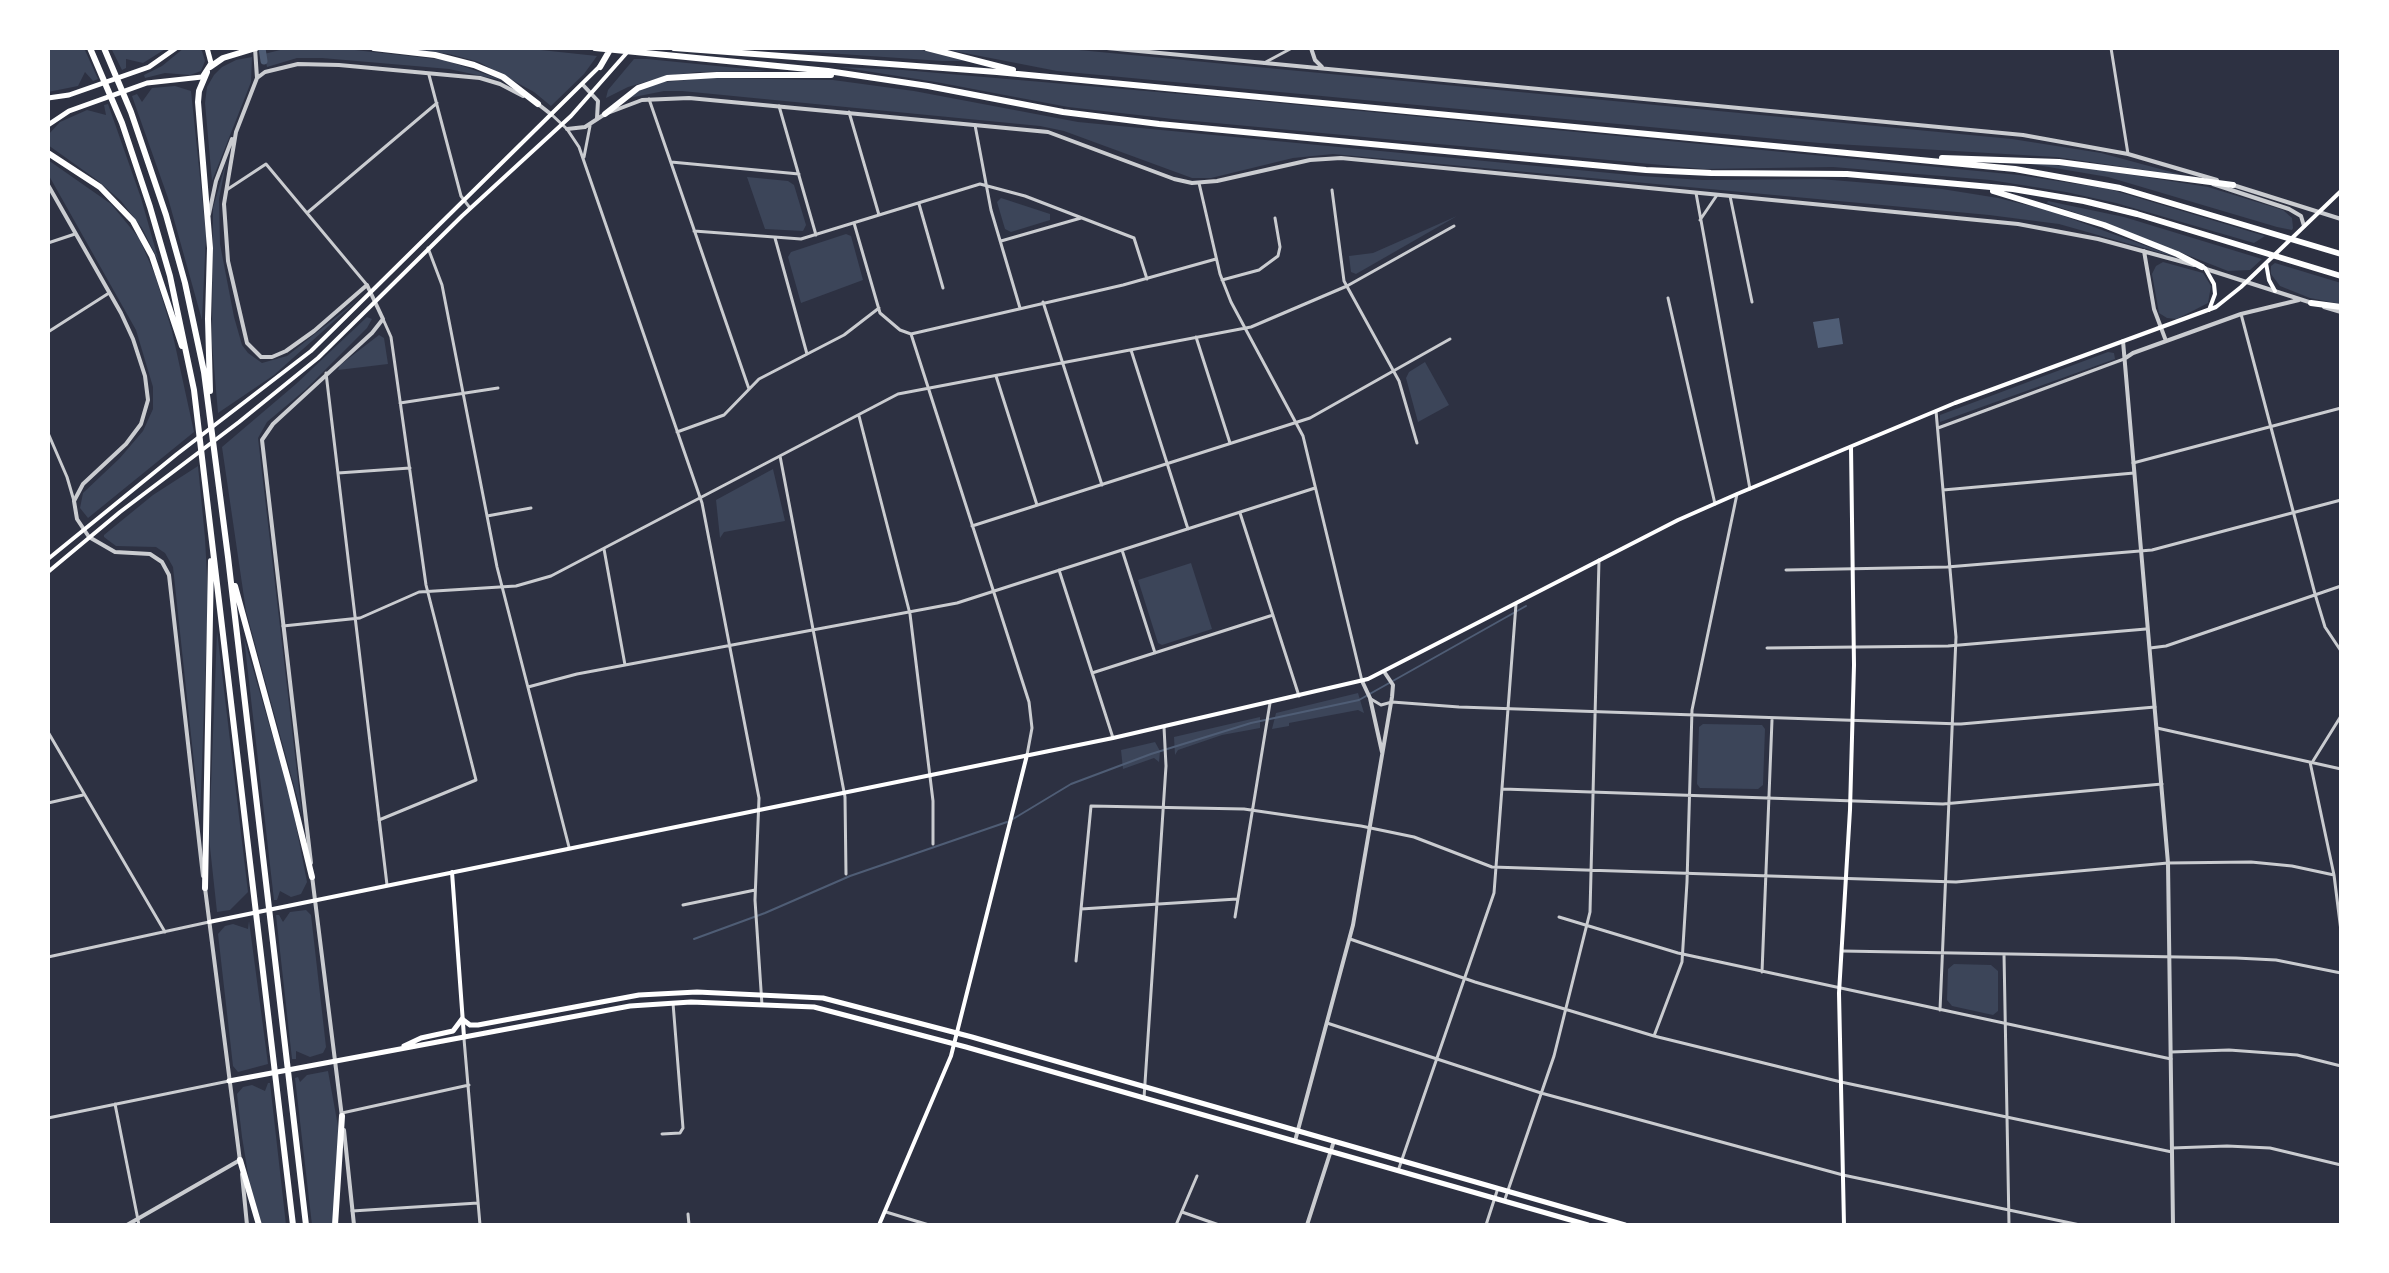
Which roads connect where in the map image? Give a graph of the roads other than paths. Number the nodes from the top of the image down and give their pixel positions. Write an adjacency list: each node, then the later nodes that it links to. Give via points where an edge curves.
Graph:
1 (90, 48): 128 (highway, via 150,207)
2 (104, 48): 134 (highway, via 136,123 172,233)
3 (176, 48): 27 (main road, via 142,70)
4 (207, 48): 20 (main road)
5 (255, 48): 20 (highway); 24 (street)
6 (374, 48): 30 (highway, via 474,65 503,77)
7 (595, 48): 22 (highway)
8 (613, 48): 18 (highway)
9 (631, 48): 26 (main road)
10 (674, 48): 23 (highway)
11 (927, 48): 23 (highway)
12 (1107, 48): 16 (street)
13 (1292, 48): 17 (street)
14 (1311, 48): 19 (street)
15 (2111, 48): 42 (street)
16 (1137, 50): 17 (street)
17 (1264, 63): 19 (street)
18 (600, 67): 25 (main road)
19 (1324, 68): 42 (street, via 2023,135)
20 (208, 70): 37 (main road, via 197,79 147,83 88,103); 67 (highway, via 198,102)
21 (428, 73): 24 (street, via 307,63); 29 (street); 30 (street, via 491,81)
22 (860, 75): 33 (highway, via 667,78 638,88); 51 (highway, via 1051,110 1173,125 1646,170 1847,174)
23 (1040, 76): 43 (highway)
24 (257, 78): 40 (street)
25 (583, 85): 26 (street); 34 (main road)
26 (592, 93): 35 (street, via 598,101); 39 (main road)
27 (48, 98)
28 (649, 99): 31 (street); 33 (street); 45 (street)
29 (437, 103): 60 (street); 64 (street)
30 (538, 104): 34 (street)
31 (779, 106): 32 (street); 46 (street)
32 (849, 112): 36 (street); 66 (street)
33 (605, 114): 35 (street)
34 (552, 115): 39 (street); 60 (main road)
35 (597, 120): 38 (street)
36 (975, 124): 48 (street, via 1054,134 1174,179); 53 (street)
37 (48, 125)
38 (591, 125): 39 (street, via 574,130); 44 (street)
39 (564, 126): 44 (street); 63 (main road)
40 (236, 132): 55 (street); 67 (street, via 216,181)
41 (48, 153): 128 (highway, via 107,193 142,235 170,304)
42 (2128, 154): 47 (street)
43 (1904, 157): 49 (highway, via 2039,160); 84 (highway, via 2088,180)
44 (584, 161): 138 (street)
45 (671, 162): 46 (street); 76 (street)
46 (799, 174): 78 (street)
47 (2201, 176): 49 (street); 52 (street)
48 (1199, 183): 57 (street, via 1331,158); 85 (street)
49 (2211, 183): 52 (highway); 68 (street)
50 (48, 185): 77 (street)
51 (1966, 185): 87 (highway, via 2104,225); 88 (highway, via 2095,203)
52 (2233, 185): 61 (street)
53 (986, 186): 62 (street); 69 (street); 80 (street)
54 (1332, 190): 93 (street)
55 (225, 191): 64 (street, via 266,164); 92 (street, via 228,261 244,334 256,354 272,357 293,346)
56 (2341, 191): 65 (main road)
57 (1696, 193): 58 (street); 72 (street)
58 (1717, 195): 59 (street); 72 (street)
59 (1730, 196): 83 (street, via 2031,226); 102 (street)
60 (464, 200): 63 (street); 96 (main road)
61 (2288, 202): 65 (street); 68 (street)
62 (919, 203): 66 (street); 94 (street)
63 (470, 208): 82 (main road)
64 (307, 213): 92 (street)
65 (2318, 213): 71 (street); 75 (main road)
66 (879, 215): 73 (street)
67 (209, 216): 134 (highway)
68 (2301, 216): 75 (street)
69 (1081, 218): 80 (street); 89 (street, via 1134,238)
70 (1275, 218): 90 (street, via 1278,256 1259,270)
71 (2341, 219)
72 (1700, 220): 151 (street)
73 (854, 223): 78 (street); 104 (street)
74 (1454, 226): 93 (street)
75 (2304, 226): 86 (main road)
76 (694, 231): 79 (street); 127 (street)
77 (75, 234): 81 (street); 97 (street)
78 (816, 235): 79 (street)
79 (774, 237): 119 (street)
80 (1000, 241): 105 (street)
81 (48, 243)
82 (428, 248): 100 (main road); 129 (street, via 442,285)
83 (2144, 251): 87 (street); 111 (street)
84 (2341, 254)
85 (1216, 259): 89 (street); 90 (street)
86 (2266, 263): 91 (main road); 95 (main road)
87 (2203, 268): 91 (street); 106 (main road, via 2214,284)
88 (2341, 276)
89 (1147, 279): 101 (street)
90 (1222, 280): 110 (street)
91 (2246, 282): 95 (street); 106 (main road)
92 (367, 285): 96 (street)
93 (1347, 286): 110 (street); 122 (street)
94 (943, 288)
95 (2275, 291): 99 (street)
96 (371, 292): 100 (street); 166 (main road, via 293,367)
97 (109, 293): 112 (street); 157 (street, via 140,358 147,407 137,430 83,484)
98 (1668, 298): 158 (street)
99 (2301, 300): 103 (street); 108 (street)
100 (375, 302): 109 (street); 167 (main road, via 318,358)
101 (1043, 302): 105 (street); 121 (street)
102 (1752, 302)
103 (2311, 303): 107 (highway)
104 (879, 308): 113 (street, via 890,323); 119 (street)
105 (1020, 308): 113 (street)
106 (2208, 310): 111 (main road)
107 (2341, 310)
108 (2241, 314): 117 (street); 136 (street)
109 (383, 319): 123 (street); 130 (street, via 391,337)
110 (1245, 328): 114 (street); 135 (street)
111 (2161, 328): 116 (main road); 117 (street)
112 (48, 332)
113 (911, 334): 126 (street)
114 (1196, 337): 118 (street); 140 (street)
115 (1450, 339): 122 (street)
116 (2123, 341): 120 (street); 132 (main road)
117 (2166, 341): 120 (street)
118 (1131, 350): 121 (street); 145 (street)
119 (807, 354): 127 (street)
120 (2124, 359): 137 (street); 144 (street)
121 (1063, 363): 124 (street); 149 (street)
122 (1393, 371): 135 (street); 141 (street)
123 (326, 373): 147 (street); 188 (street, via 262,440)
124 (996, 375): 126 (street); 159 (street)
125 (498, 388): 129 (street)
126 (928, 388): 133 (street, via 898,394); 164 (street)
127 (749, 389): 138 (street, via 724,415)
128 (194, 390): 153 (highway)
129 (463, 395): 130 (street); 163 (street)
130 (400, 403): 146 (street)
131 (2341, 408): 136 (street)
132 (1936, 411): 137 (street); 142 (main road)
133 (859, 414): 143 (street); 185 (street)
134 (211, 418): 171 (highway)
135 (1296, 422): 140 (street); 150 (street)
136 (2272, 426): 144 (street); 162 (street)
137 (1938, 428): 152 (street)
138 (677, 432): 155 (street)
139 (48, 433): 157 (street)
140 (1230, 443): 145 (street)
141 (1417, 443)
142 (1851, 447): 151 (main road); 175 (main road)
143 (780, 456): 155 (street); 189 (street)
144 (2133, 463): 148 (street)
145 (1167, 464): 149 (street); 165 (street)
146 (410, 468): 147 (street); 181 (street)
147 (338, 473): 187 (street)
148 (2134, 473): 152 (street); 170 (street)
149 (1102, 485): 159 (street)
150 (1315, 488): 161 (street); 201 (street)
151 (1750, 489): 154 (main road)
152 (1943, 490): 174 (street)
153 (207, 494): 253 (highway, via 212,586); 333 (highway)
154 (1737, 494): 158 (main road); 210 (street)
155 (700, 498): 168 (street); 191 (street)
156 (2341, 500): 162 (street)
157 (74, 501): 166 (street)
158 (1715, 504): 173 (main road)
159 (1037, 505): 164 (street)
160 (531, 508): 163 (street)
161 (1240, 513): 165 (street); 186 (street)
162 (2293, 514): 170 (street); 183 (street)
163 (487, 516): 180 (street)
164 (972, 526): 182 (street)
165 (1188, 529): 169 (street)
166 (83, 530): 167 (street); 172 (main road)
167 (89, 537): 178 (main road); 253 (street, via 115,552 150,554 169,575)
168 (604, 549): 180 (street, via 551,576); 198 (street)
169 (1122, 550): 176 (street); 197 (street)
170 (2141, 550): 174 (street); 190 (street)
171 (228, 557): 249 (highway); 334 (highway)
172 (48, 559)
173 (1599, 560): 184 (main road); 209 (street)
174 (1950, 567): 175 (street); 192 (street)
175 (1853, 569): 177 (street); 193 (main road)
176 (1059, 570): 182 (street); 199 (street)
177 (1786, 570)
178 (48, 572)
179 (2341, 586): 183 (street)
180 (502, 587): 181 (street); 202 (street)
181 (428, 591): 187 (street); 237 (street, via 476,780)
182 (993, 591): 185 (street); 220 (street, via 1030,709)
183 (2315, 594): 195 (street); 196 (street, via 2325,627)
184 (1516, 604): 200 (main road); 208 (street)
185 (909, 611): 189 (street); 223 (street)
186 (1273, 615): 197 (street); 203 (street)
187 (355, 618): 188 (street); 237 (street)
188 (283, 626): 249 (street)
189 (813, 629): 191 (street); 226 (street)
190 (2148, 629): 192 (street); 195 (street)
191 (729, 645): 198 (street); 235 (street)
192 (1955, 646): 193 (street); 214 (street)
193 (1854, 647): 194 (street); 213 (main road)
194 (1767, 648)
195 (2150, 648): 207 (street)
196 (2341, 651)
197 (1155, 653): 199 (street)
198 (625, 665): 202 (street)
199 (1092, 673): 218 (street)
200 (1385, 673): 201 (main road); 205 (street, via 1394,686)
201 (1362, 681): 203 (main road); 204 (street)
202 (528, 687): 240 (street)
203 (1299, 696): 206 (main road)
204 (1370, 698): 205 (street, via 1381,705); 219 (street)
205 (1392, 702): 208 (street); 219 (street)
206 (1270, 703): 215 (main road); 236 (street)
207 (2155, 707): 214 (street); 216 (street)
208 (1508, 709): 209 (street); 225 (street)
209 (1595, 712): 210 (street); 227 (street)
210 (1692, 716): 212 (street); 229 (street)
211 (2341, 716): 221 (street)
212 (1772, 718): 213 (street); 230 (street)
213 (1852, 721): 214 (street); 231 (main road)
214 (1952, 724): 233 (street)
215 (1164, 727): 218 (main road); 234 (street)
216 (2157, 728): 221 (street); 224 (street)
217 (48, 732): 228 (street)
218 (1113, 738): 220 (main road)
219 (1382, 754): 238 (street)
220 (1027, 755): 223 (main road); 286 (main road)
221 (2311, 762): 222 (street); 248 (street)
222 (2341, 769)
223 (930, 774): 226 (main road); 239 (street)
224 (2162, 784): 233 (street); 241 (street)
225 (1503, 789): 227 (street); 242 (street)
226 (844, 791): 235 (main road); 246 (street)
227 (1593, 792): 229 (street); 243 (street)
228 (85, 795): 232 (street); 265 (street)
229 (1690, 795): 230 (street); 245 (street)
230 (1769, 798): 231 (street); 247 (street)
231 (1850, 800): 233 (street); 250 (main road)
232 (48, 803)
233 (1949, 803): 251 (street)
234 (1163, 807): 236 (street); 257 (street); 259 (street, via 1091,806)
235 (758, 809): 240 (main road); 254 (street)
236 (1253, 810): 238 (street); 255 (street)
237 (379, 820): 252 (street)
238 (1370, 828): 242 (street, via 1414,837); 266 (street)
239 (933, 844)
240 (570, 848): 244 (main road)
241 (2168, 863): 248 (street, via 2264,863); 251 (street); 272 (street)
242 (1497, 867): 243 (street); 276 (street, via 1494,893)
243 (1592, 870): 245 (street); 263 (street)
244 (452, 872): 252 (main road); 283 (main road)
245 (1688, 872): 247 (street); 269 (street)
246 (846, 874)
247 (1766, 875): 250 (street); 274 (street)
248 (2334, 875): 264 (street)
249 (312, 877): 256 (street)
250 (1846, 878): 251 (street); 267 (main road)
251 (1945, 881): 268 (street)
252 (387, 885): 256 (main road)
253 (205, 888): 262 (street)
254 (755, 890): 258 (street); 278 (street)
255 (1238, 899): 257 (street); 260 (street)
256 (315, 900): 262 (main road); 293 (street)
257 (1155, 904): 259 (street); 298 (street)
258 (683, 905)
259 (1081, 909): 273 (street)
260 (1235, 917)
261 (1559, 917): 263 (street)
262 (209, 922): 265 (street); 295 (street)
263 (1587, 925): 269 (street); 281 (street)
264 (2341, 931)
265 (165, 932): 271 (street)
266 (1350, 939): 276 (street); 284 (street)
267 (1842, 951): 268 (street); 277 (main road)
268 (1942, 953): 270 (street); 282 (street)
269 (1682, 954): 274 (street); 287 (street)
270 (2004, 954): 272 (street); 285 (street)
271 (48, 957)
272 (2170, 958): 275 (street, via 2276,960); 291 (street)
273 (1076, 961)
274 (1762, 972): 277 (street)
275 (2341, 973)
276 (1465, 979): 281 (street); 292 (street)
277 (1840, 989): 282 (street); 296 (main road)
278 (762, 994): 280 (street); 283 (main road, via 654,993 475,1026); 286 (main road, via 827,999)
279 (673, 1003): 280 (main road); 288 (main road, via 602,1010); 306 (street, via 683,1128 681,1133)
280 (762, 1005): 289 (main road, via 824,1009)
281 (1566, 1009): 287 (street); 299 (street)
282 (1940, 1010): 285 (street)
283 (462, 1019): 288 (main road); 290 (main road, via 453,1031)
284 (1327, 1023): 292 (street); 305 (street)
285 (2006, 1024): 291 (street); 303 (street)
286 (957, 1033): 289 (main road); 298 (main road)
287 (1654, 1036): 296 (street)
288 (464, 1039): 290 (main road); 297 (street)
289 (955, 1044): 300 (main road); 324 (main road)
290 (403, 1047): 293 (main road)
291 (2171, 1056): 294 (street, via 2229,1050 2297,1055); 309 (street)
292 (1437, 1059): 299 (street); 312 (street)
293 (335, 1061): 295 (main road); 302 (street)
294 (2341, 1066)
295 (229, 1081): 301 (street); 311 (street)
296 (1841, 1082): 303 (street); 315 (main road)
297 (469, 1085): 302 (street); 321 (street)
298 (1145, 1087): 300 (street); 305 (main road)
299 (1541, 1093): 315 (street); 318 (street)
300 (1144, 1098): 307 (main road)
301 (115, 1104): 304 (street); 328 (street)
302 (342, 1115): 323 (street); 335 (highway)
303 (2007, 1117): 309 (street); 322 (street)
304 (48, 1118)
305 (1298, 1131): 307 (street); 308 (main road)
306 (662, 1134)
307 (1295, 1141): 310 (main road)
308 (1334, 1141): 310 (street); 312 (main road)
309 (2172, 1150): 313 (street, via 2270,1148); 350 (street)
310 (1330, 1151): 314 (main road); 343 (street)
311 (240, 1160): 328 (street); 331 (street); 332 (highway)
312 (1402, 1161): 314 (street); 317 (main road)
313 (2341, 1165)
314 (1398, 1171): 319 (main road)
315 (1843, 1175): 322 (street); 347 (main road)
316 (1197, 1176): 325 (street)
317 (1498, 1188): 318 (main road); 319 (street)
318 (1508, 1191): 320 (street); 327 (main road)
319 (1494, 1198): 320 (main road); 344 (street)
320 (1504, 1201): 345 (main road)
321 (478, 1203): 323 (street); 337 (street)
322 (2009, 1210): 348 (street); 349 (street)
323 (352, 1211): 336 (street)
324 (885, 1211): 339 (main road); 340 (street)
325 (1182, 1212): 341 (street); 342 (street)
326 (688, 1214): 338 (street)
327 (1593, 1216): 345 (street); 346 (main road)
328 (137, 1218): 329 (street); 330 (street)
329 (127, 1225)
330 (139, 1225)
331 (247, 1225)
332 (259, 1225)
333 (293, 1225)
334 (306, 1225)
335 (335, 1225)
336 (354, 1225)
337 (480, 1225)
338 (689, 1225)
339 (879, 1225)
340 (929, 1225)
341 (1176, 1225)
342 (1219, 1225)
343 (1307, 1225)
344 (1486, 1225)
345 (1589, 1225)
346 (1625, 1225)
347 (1844, 1225)
348 (2009, 1225)
349 (2080, 1225)
350 (2173, 1225)

